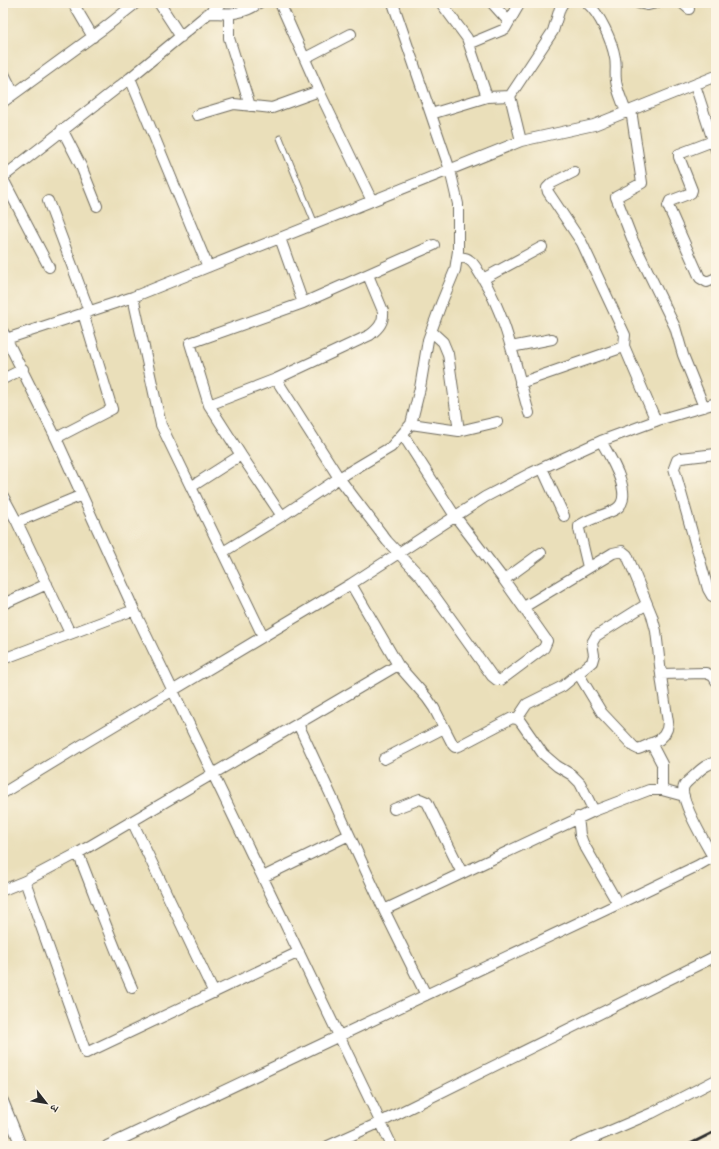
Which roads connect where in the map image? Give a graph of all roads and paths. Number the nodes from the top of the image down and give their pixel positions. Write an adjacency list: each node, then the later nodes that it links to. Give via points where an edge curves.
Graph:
1 (73, 3): 19 (street)
2 (136, 3): 19 (street)
3 (159, 3): 20 (street)
4 (221, 3): 15 (street)
5 (259, 3): 16 (street, via 245,11)
6 (280, 3): 22 (street)
7 (393, 3): 34 (street)
8 (492, 3): 17 (street)
9 (520, 3): 17 (street)
10 (563, 3): 29 (street, via 554,31)
11 (587, 3): 33 (street, via 602,24 613,51 617,86)
12 (638, 3): 13 (street)
13 (656, 3)
14 (445, 4): 21 (street)
15 (210, 12): 16 (street); 20 (street)
16 (229, 14): 32 (street, via 228,38)
17 (509, 22): 21 (street, via 505,29)
18 (351, 34): 22 (street)
19 (92, 37): 28 (street)
20 (181, 37): 25 (street)
21 (469, 44): 30 (street)
22 (305, 58): 27 (street)
23 (3, 72): 28 (street)
24 (716, 76): 26 (street)
25 (130, 78): 36 (street); 52 (street)
26 (695, 85): 33 (street); 39 (street)
27 (319, 91): 32 (street, via 272,108); 44 (street)
28 (14, 94): 31 (street)
29 (510, 96): 30 (street); 38 (street)
30 (488, 98): 34 (street)
31 (3, 102)
32 (250, 106): 35 (street, via 234,104)
33 (629, 111): 38 (street, via 594,125); 70 (street, via 642,182 616,197 633,241 675,327 683,355)
34 (431, 114): 40 (street)
35 (197, 115)
36 (62, 129): 42 (street); 45 (street)
37 (280, 138): 46 (lane)
38 (520, 141): 40 (street)
39 (714, 145): 54 (street, via 679,154 692,190 691,193 670,201 668,206 700,278 707,282)
40 (450, 170): 44 (street); 50 (street, via 458,204)
41 (574, 172): 62 (street, via 552,183 547,188 548,192 582,243 625,335)
42 (3, 178): 51 (street)
43 (48, 201): 58 (street)
44 (372, 201): 46 (street)
45 (97, 206)
46 (315, 224): 47 (street)
47 (280, 238): 52 (street); 57 (street)
48 (434, 245): 53 (street)
49 (542, 247): 55 (street)
50 (457, 257): 55 (street, via 470,260); 59 (street, via 456,270)
51 (49, 267)
52 (208, 267): 56 (street)
53 (368, 275): 57 (street); 66 (street, via 383,311 379,328 365,338)
54 (716, 278)
55 (483, 279): 63 (street, via 502,317)
56 (133, 297): 58 (street); 83 (street, via 162,425)
57 (303, 303): 69 (street, via 190,343)
58 (86, 312): 60 (street); 77 (street, via 112,409)
59 (431, 331): 74 (street); 75 (street, via 443,342 448,354)
60 (5, 336): 64 (street)
61 (552, 339): 63 (street)
62 (624, 346): 67 (street); 72 (street)
63 (511, 347): 67 (street)
64 (23, 370): 65 (street); 77 (street)
65 (3, 379)
66 (276, 379): 69 (street); 82 (street)
67 (520, 383): 71 (street)
68 (716, 403): 70 (street)
69 (209, 405): 80 (street)
70 (704, 407): 72 (street)
71 (529, 413)
72 (656, 421): 78 (street)
73 (498, 422): 75 (street)
74 (412, 424): 75 (street); 76 (street)
75 (459, 431)
76 (403, 435): 82 (street, via 391,447); 87 (street)
77 (56, 438): 84 (street)
78 (601, 441): 81 (street); 93 (street, via 621,482 622,498 618,507 579,526)
79 (716, 454): 97 (street, via 681,458 677,460 674,468 708,589 712,596)
80 (241, 455): 83 (street); 86 (street)
81 (542, 468): 87 (street, via 485,497); 88 (street)
82 (339, 478): 86 (street); 91 (street)
83 (191, 486): 90 (street)
84 (82, 494): 89 (street); 101 (street)
85 (3, 496): 89 (street)
86 (282, 516): 90 (street)
87 (456, 516): 91 (street); 94 (street)
88 (564, 516)
89 (17, 522): 95 (street)
90 (223, 552): 103 (street)
91 (398, 553): 96 (street); 100 (street, via 421,577 492,676 498,680 546,645 546,637)
92 (541, 553): 94 (street)
93 (588, 568): 99 (street, via 613,553 625,553); 100 (street)
94 (504, 580): 100 (street)
95 (46, 584): 98 (street); 102 (street)
96 (350, 584): 103 (street); 105 (street)
97 (716, 597)
98 (3, 604)
99 (647, 604): 106 (street, via 596,636 592,643 593,659); 107 (street, via 656,631)
100 (524, 607)
101 (134, 610): 102 (street); 109 (street)
102 (70, 633): 104 (street)
103 (263, 636): 109 (street)
104 (3, 659)
105 (398, 665): 111 (street); 112 (street, via 427,698)
106 (578, 674): 110 (street, via 563,686 527,704); 113 (street, via 602,713 631,745 638,749)
107 (661, 674): 108 (street, via 706,673 713,676); 113 (street, via 668,722 664,735)
108 (716, 681)
109 (173, 690): 116 (street); 118 (street)
110 (517, 719): 112 (street, via 512,718 457,747 451,742); 121 (street, via 543,754 580,783)
111 (298, 724): 116 (street); 124 (street)
112 (444, 728): 114 (street)
113 (652, 743): 117 (street, via 662,764)
114 (384, 759)
115 (716, 762): 119 (street, via 704,766 684,786)
116 (214, 773): 123 (street); 128 (street)
117 (662, 790): 119 (street); 121 (street, via 649,790)
118 (3, 794)
119 (684, 796): 126 (street, via 691,816)
120 (394, 808): 127 (street, via 420,799 427,802)
121 (594, 810): 122 (street)
122 (578, 817): 127 (street); 131 (street, via 582,839)
123 (132, 821): 125 (street); 136 (street)
124 (349, 835): 128 (street); 132 (street)
125 (78, 853): 129 (street); 135 (street)
126 (714, 859): 131 (street)
127 (462, 873): 132 (street)
128 (263, 877): 133 (street)
129 (25, 881): 130 (street); 136 (street, via 86,1053)
130 (3, 890)
131 (618, 904): 137 (street)
132 (384, 910): 137 (street)
133 (299, 952): 136 (street); 138 (street)
134 (716, 956): 141 (street)
135 (132, 988)
136 (214, 993)
137 (426, 995): 138 (street)
138 (340, 1036): 141 (street); 143 (street)
139 (716, 1080): 146 (street, via 652,1113)
140 (3, 1101): 142 (street)
141 (381, 1122): 144 (street); 145 (street)
142 (21, 1146)
143 (107, 1146)
144 (328, 1146)
145 (392, 1146)
146 (575, 1146)

